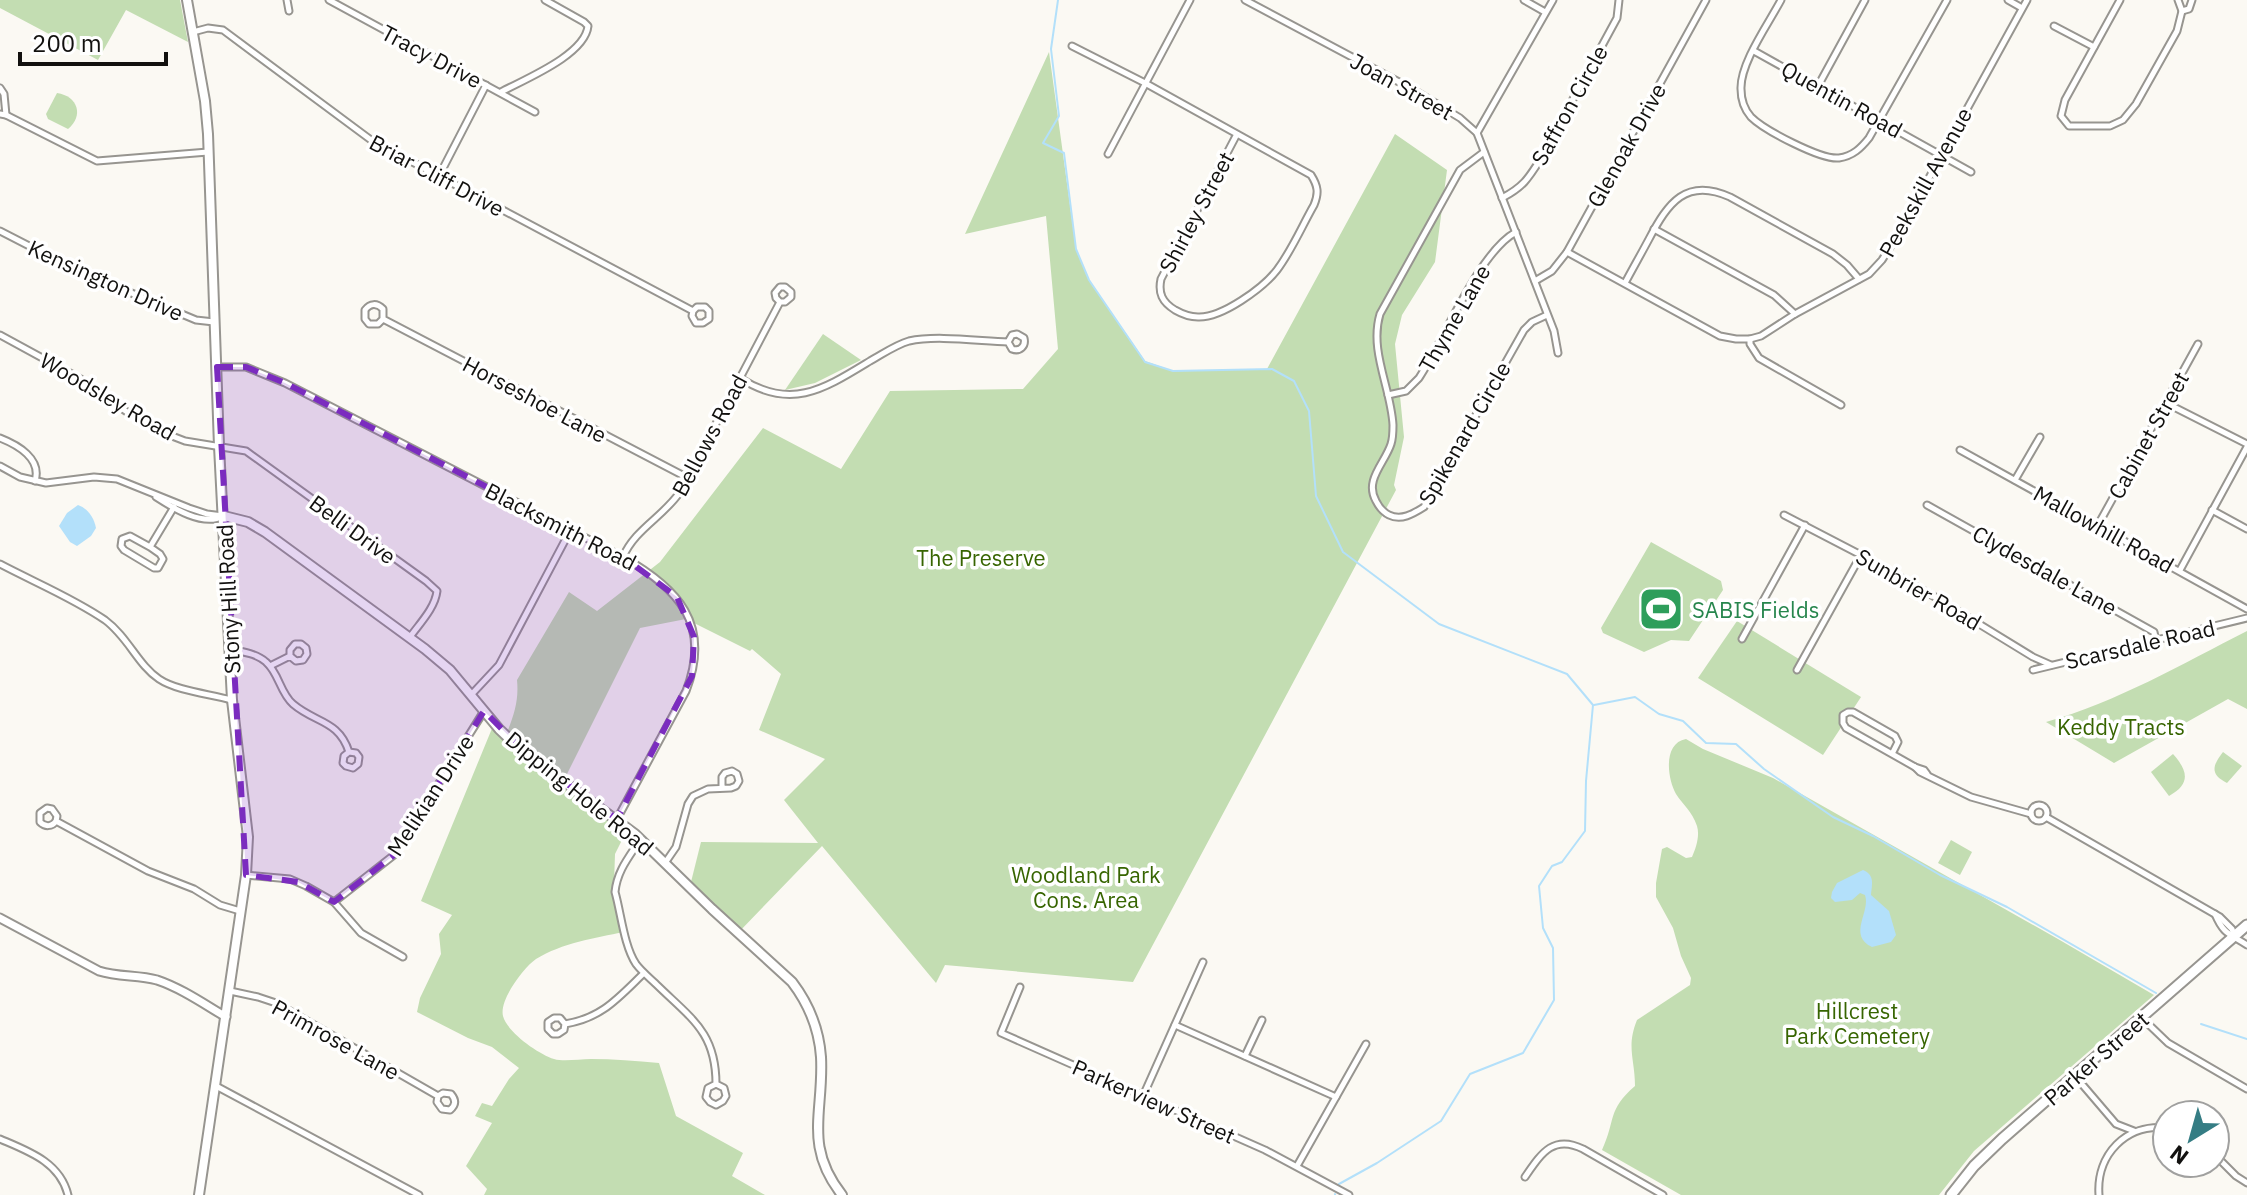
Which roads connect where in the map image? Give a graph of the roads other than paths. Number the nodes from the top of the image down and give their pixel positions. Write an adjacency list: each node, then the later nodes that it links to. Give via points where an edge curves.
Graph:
1 (187, 0): 24 (main road, Stony Hill Road)
2 (287, 0): 20 (street)
3 (329, 0): 29 (street, Tracy Drive)
4 (545, 0): 32 (street, via 577,17 588,26 587,34 572,53)
5 (1190, 0): 28 (street)
6 (1245, 0): 36 (street, Joan Street, via 1414,90)
7 (1524, 0): 22 (street)
8 (1553, 0): 22 (street)
9 (1619, 0): 44 (street, Saffron Circle, via 1610,32 1540,160 1520,189)
10 (1706, 0): 48 (street, Glenoak Drive)
11 (1781, 0): 27 (street)
12 (1865, 0): 30 (street)
13 (1947, 0): 35 (street)
14 (2008, 0): 19 (street)
15 (2027, 0): 19 (street, Peekskill Avenue)
16 (2120, 0): 26 (street)
17 (2178, 0): 21 (street)
18 (2192, 0): 21 (street)
19 (2022, 8): 41 (street, Peekskill Avenue)
20 (289, 11)
21 (2182, 11): 26 (street, via 2177,31 2123,120 2110,126 2069,126 2061,116 2065,100)
22 (1545, 12): 36 (street)
23 (2054, 26): 26 (street)
24 (193, 32): 38 (main road, Stony Hill Road); 43 (street, Briar Cliff Drive, via 223,30 359,132)
25 (1072, 46): 28 (street, Shirley Street)
26 (2094, 47)
27 (1754, 51): 30 (street, Quentin Road); 35 (street, via 1742,72 1743,104 1751,117 1784,137 1818,155 1841,158 1862,146)
28 (1145, 83): 37 (street, Shirley Street); 40 (street)
29 (486, 85): 32 (street, Tracy Drive); 43 (street)
30 (1818, 86): 35 (street, Quentin Road)
31 (0, 88): 34 (street)
32 (500, 93): 33 (street, Tracy Drive)
33 (535, 112)
34 (3, 115): 38 (street, via 97,161)
35 (1879, 120): 41 (street, Quentin Road)
36 (1477, 133): 39 (street, Joan Street)
37 (1237, 134): 37 (street, Shirley Street, via 1311,175 1318,195 1283,262 1265,283 1216,314 1185,314 1162,300 1161,279)
38 (208, 152): 57 (main road, Stony Hill Road)
39 (1484, 152): 44 (street, Joan Street); 65 (street, Spikenard Circle, via 1460,170 1380,314 1377,342)
40 (1108, 154)
41 (1941, 154): 42 (street, Quentin Road); 49 (street, Peekskill Avenue, via 1884,257)
42 (1971, 172)
43 (439, 176): 53 (street, Briar Cliff Drive)
44 (1502, 198): 47 (street, Joan Street)
45 (1654, 229): 49 (street, via 1683,194 1714,191 1833,254); 51 (street); 54 (street, via 1774,295)
46 (0, 231): 57 (street, Kensington Drive, via 74,269 196,320)
47 (1516, 232): 50 (street, Joan Street); 65 (street, Thyme Lane, via 1487,260 1419,378 1406,391)
48 (1567, 252): 50 (street, Glenoak Drive, via 1552,271); 51 (street)
49 (1859, 279): 54 (street, Peekskill Avenue)
50 (1535, 281): 55 (street, Joan Street)
51 (1625, 283): 59 (street, via 1720,336)
52 (780, 302): 64 (street, Bellows Road)
53 (693, 311)
54 (1795, 314): 59 (street, Peekskill Avenue)
55 (1547, 315): 62 (street, Joan Street); 65 (street, Spikenard Circle, via 1524,330 1424,507 1400,517 1382,510 1372,493 1393,431)
56 (383, 319): 56 (street, Horseshoe Lane, via 369,324 365,310 377,305); 74 (street, Horseshoe Lane)
57 (215, 322): 63 (main road, Stony Hill Road)
58 (0, 335): 70 (street, Woodsley Road, via 79,378 159,431)
59 (1750, 339): 67 (street, via 1759,358)
60 (1008, 342): 64 (street, via 906,342 826,387 800,394 767,392)
61 (2198, 344): 66 (street, Cabinet Street)
62 (1558, 353)
63 (217, 367): 70 (main road, Stony Hill Road); 86 (street, Blacksmith Road, via 257,370)
64 (740, 378): 74 (street, Bellows Road)
65 (1388, 395)
66 (2166, 403): 71 (street); 84 (street, Cabinet Street)
67 (1841, 405)
68 (2040, 437): 75 (street)
69 (0, 438): 76 (street, via 30,457)
70 (219, 446): 82 (main road, Stony Hill Road); 94 (street, Belli Drive, via 246,451 434,587 434,603)
71 (2247, 446): 80 (street)
72 (1960, 450): 75 (street, Mallowhill Road)
73 (0, 466): 76 (street)
74 (688, 478): 89 (street, Bellows Road, via 673,502 635,536)
75 (2015, 480): 84 (street, Mallowhill Road)
76 (35, 481): 77 (street, via 109,477)
77 (148, 492): 79 (street); 82 (street)
78 (1927, 505): 96 (street, Clydesdale Lane, via 2154,632)
79 (174, 507): 82 (street, via 208,520); 87 (street)
80 (2212, 510): 85 (street); 91 (street)
81 (1784, 515): 83 (street, Sunbrier Road)
82 (224, 516): 94 (main road, Dipping Hole Road, via 265,532); 97 (main road, Stony Hill Road)
83 (1805, 525): 88 (street, Sunbrier Road); 95 (street)
84 (2098, 525): 91 (street, Mallowhill Road)
85 (2247, 529)
86 (570, 531): 89 (street, Blacksmith Road); 103 (street, via 499,665)
87 (150, 547): 87 (street, via 130,536 122,539 124,550 158,568 163,559)
88 (1861, 555): 99 (street, Sunbrier Road); 101 (street)
89 (623, 557): 111 (street, Blacksmith Road, via 677,597 695,649 686,691)
90 (0, 564): 104 (street, via 105,620 159,679)
91 (2180, 570): 92 (street, Mallowhill Road)
92 (2247, 609)
93 (2247, 618): 96 (street, Scarsdale Road)
94 (410, 637): 103 (main road, Dipping Hole Road)
95 (1742, 639)
96 (2156, 641): 99 (street, Scarsdale Road)
97 (230, 649): 100 (street, via 255,655); 104 (main road, Stony Hill Road)
98 (290, 656): 100 (street)
99 (2051, 665): 102 (street, Scarsdale Road)
100 (270, 666): 106 (street, via 292,703 335,728)
101 (1797, 670)
102 (2033, 670)
103 (471, 695): 105 (main road, Dipping Hole Road)
104 (232, 700): 115 (main road, Stony Hill Road, via 248,837)
105 (484, 711): 111 (main road, Dipping Hole Road, via 532,759); 116 (street, Melikian Drive, via 394,855)
106 (349, 752)
107 (1892, 754): 107 (street, via 1844,726 1843,715 1853,712 1895,736); 109 (street, via 1971,797)
108 (722, 788): 114 (street, via 693,796)
109 (2031, 814): 110 (street, via 2038,821); 110 (street, via 2040,806)
110 (2046, 817): 120 (street, via 2215,914 2226,934)
111 (617, 819): 113 (main road, Dipping Hole Road)
112 (56, 821): 117 (street, via 148,871)
113 (640, 839): 114 (main road, Dipping Hole Road); 124 (street, via 619,873 615,892 630,950)
114 (665, 863): 150 (main road, Dipping Hole Road, via 802,995 819,1041 819,1150)
115 (246, 875): 116 (street, via 298,882); 117 (main road, Stony Hill Road)
116 (334, 902): 122 (street, via 361,933)
117 (241, 912): 126 (main road, Stony Hill Road)
118 (0, 918): 127 (street, via 99,971 155,980)
119 (2247, 925): 120 (main road, Parker Street)
120 (2235, 936): 121 (street); 128 (main road, Parker Street)
121 (2247, 945)
122 (403, 957)
123 (1203, 962): 131 (street)
124 (644, 973): 130 (street, via 607,1008); 135 (street, via 704,1033 714,1056)
125 (1020, 987): 139 (street, Parkerview Street, via 1001,1033)
126 (230, 991): 127 (main road, Stony Hill Road); 138 (street, Primrose Lane, via 284,1007)
127 (226, 1017): 136 (main road, Stony Hill Road)
128 (2142, 1018): 134 (main road, Parker Street); 137 (street, via 2168,1043)
129 (1262, 1020): 133 (street)
130 (565, 1024)
131 (1175, 1025): 133 (street); 139 (street)
132 (1366, 1044): 140 (street)
133 (1245, 1056): 140 (street)
134 (2075, 1076): 141 (street); 156 (main road, Parker Street, via 1984,1155)
135 (716, 1084): 135 (street, via 706,1094 716,1105 726,1096)
136 (216, 1086): 152 (main road, Stony Hill Road); 153 (street)
137 (2247, 1089)
138 (438, 1096)
139 (1143, 1096): 146 (street, Parkerview Street)
140 (1336, 1097): 146 (street)
141 (2116, 1124): 143 (street); 145 (street)
142 (2151, 1127): 143 (street)
143 (2135, 1132): 145 (street)
144 (0, 1139): 151 (street, via 50,1165)
145 (2117, 1144): 157 (street, via 2101,1169)
146 (1297, 1166): 154 (street, Parkerview Street)
147 (2231, 1171): 149 (street)
148 (1525, 1177): 155 (street, via 1546,1150 1569,1144)
149 (2247, 1183)
150 (840, 1192)
151 (68, 1195)
152 (199, 1195)
153 (419, 1195)
154 (1349, 1195)
155 (1663, 1195)
156 (1951, 1195)
157 (2099, 1195)

